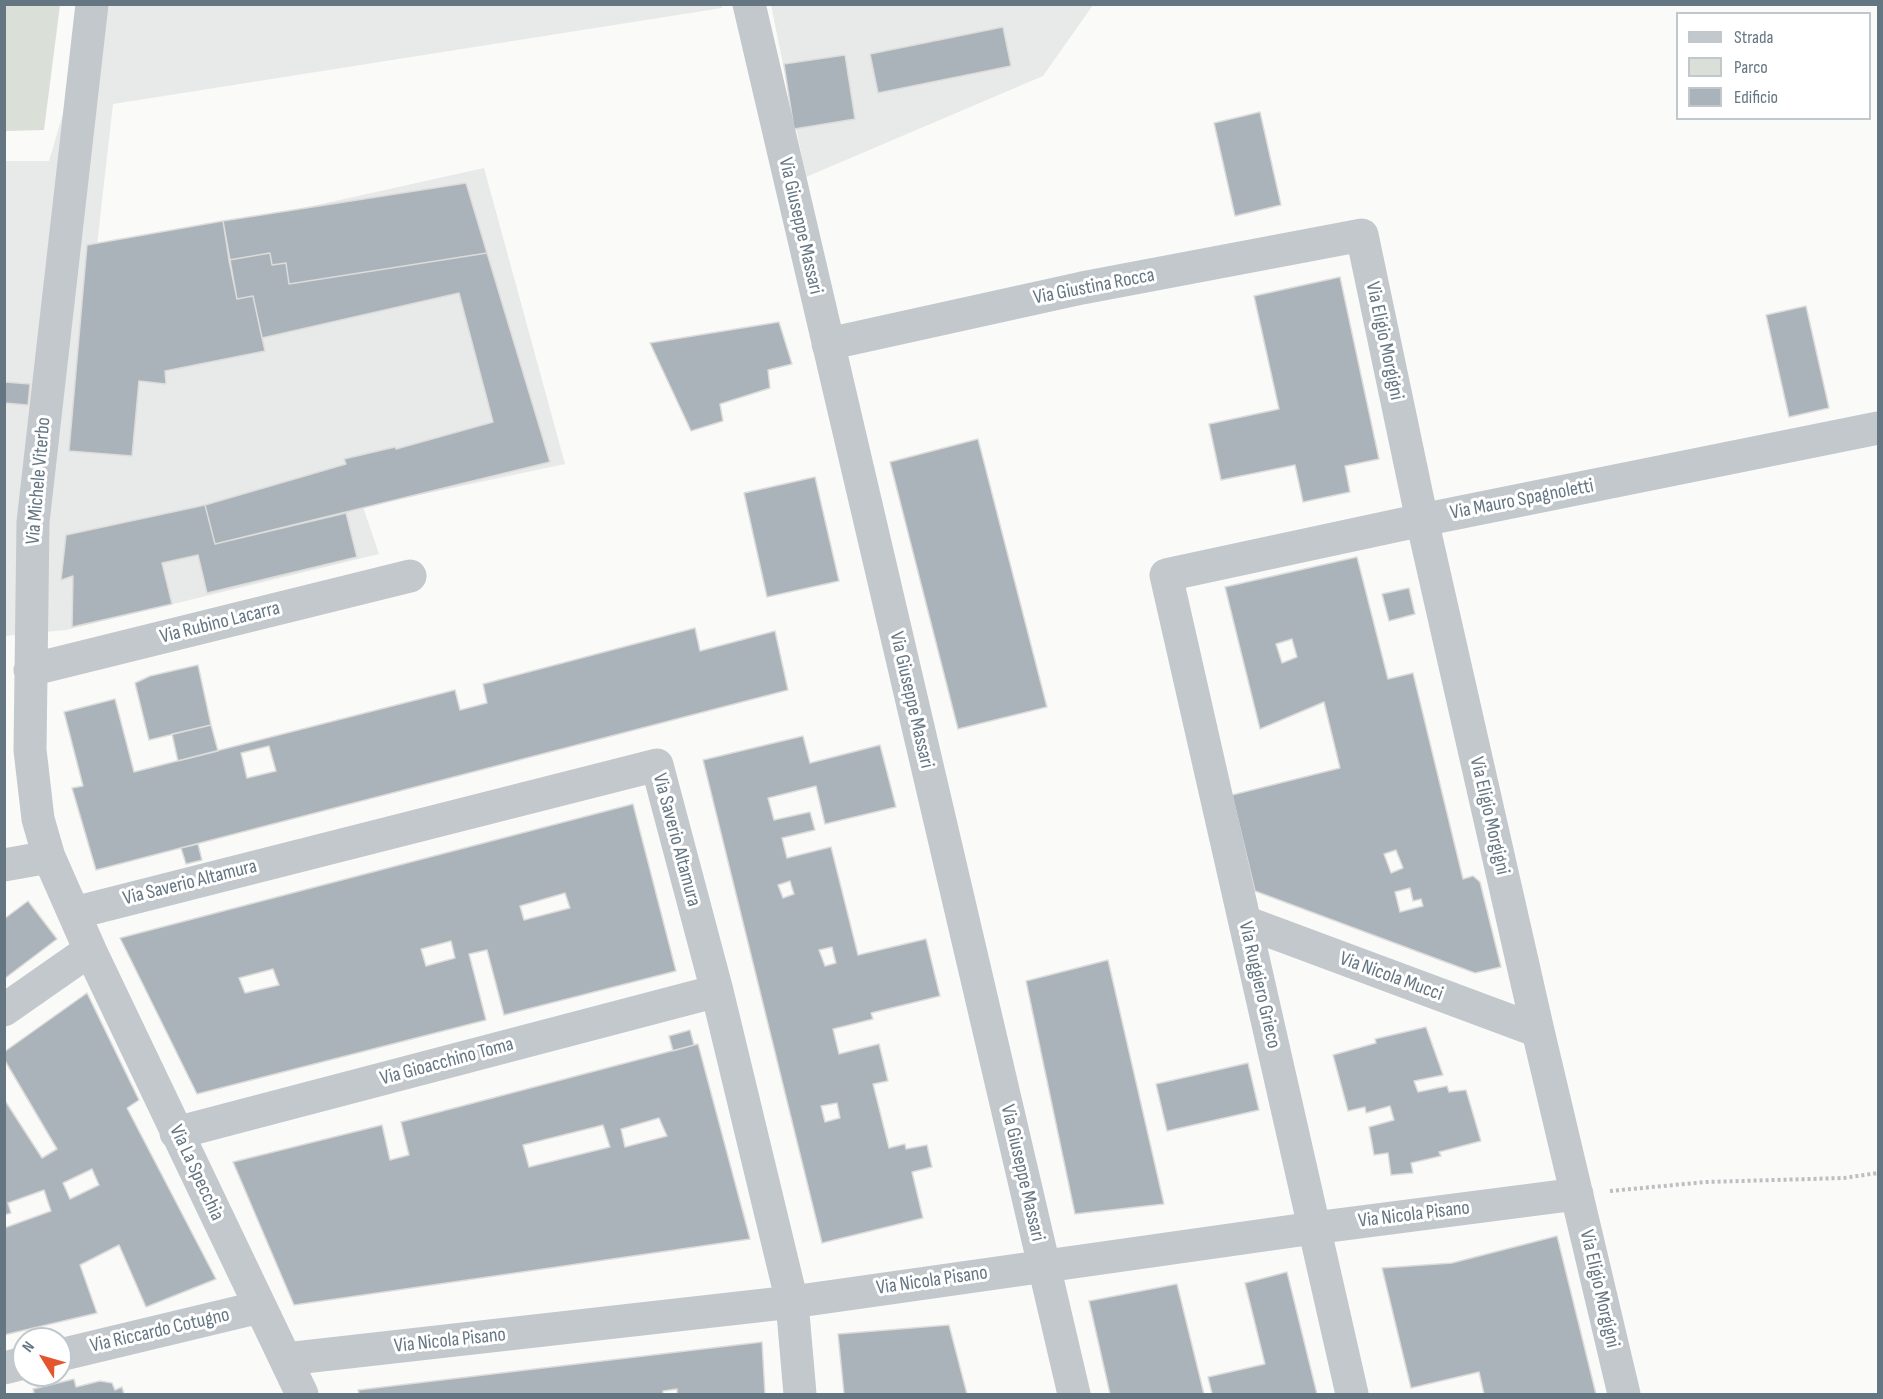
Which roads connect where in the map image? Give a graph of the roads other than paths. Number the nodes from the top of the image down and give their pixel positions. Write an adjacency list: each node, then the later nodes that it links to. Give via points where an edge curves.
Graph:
1 (92, 4): 7 (street, Via Michele Viterbo)
2 (749, 4): 4 (street, Via Giuseppe Massari)
3 (1362, 235): 4 (street, Via Giustina Rocca, via 1082,288); 6 (street, Via Eligio Morgigni)
4 (828, 344): 22 (street, Via Giuseppe Massari)
5 (1878, 428): 6 (street, Via Mauro Spagnoletti)
6 (1422, 520): 8 (street, Via Mauro Spagnoletti); 18 (street, Via Eligio Morgigni)
7 (19, 524): 10 (street, Via Michele Viterbo)
8 (1166, 575): 14 (street, Via Ruggiero Grieco)
9 (411, 576): 10 (street, Via Rubino Lacarra)
10 (30, 670): 11 (street, Via Michele Viterbo, via 30,750 38,819)
11 (49, 857): 12 (street); 13 (street, Via Michele Viterbo)
12 (4, 865)
13 (74, 913): 15 (street, Via Michele Viterbo); 16 (street, Via Saverio Altamura, via 657,765)
14 (1245, 922): 18 (street, Via Nicola Mucci); 21 (street, Via Ruggiero Grieco)
15 (90, 950): 17 (street); 19 (street, Via La Specchia)
16 (717, 991): 19 (street, Via Gioacchino Toma); 23 (street, Via Saverio Altamura)
17 (4, 1010)
18 (1538, 1031): 20 (street, Via Eligio Morgigni)
19 (177, 1133): 24 (street, Via La Specchia)
20 (1577, 1194): 21 (street, Via Nicola Pisano); 31 (street, Via Eligio Morgigni)
21 (1314, 1228): 22 (street, Via Nicola Pisano); 30 (street, Via Ruggiero Grieco)
22 (1044, 1265): 23 (street, Via Nicola Pisano); 29 (street, Via Giuseppe Massari)
23 (792, 1302): 26 (street, Via Nicola Pisano); 28 (street, Via Saverio Altamura)
24 (260, 1307): 25 (street, Via Riccardo Cotugno); 26 (street, Via La Specchia)
25 (72, 1352)
26 (286, 1359): 27 (street, Via La Specchia)
27 (302, 1395)
28 (800, 1395)
29 (1074, 1395)
30 (1352, 1395)
31 (1624, 1395)

